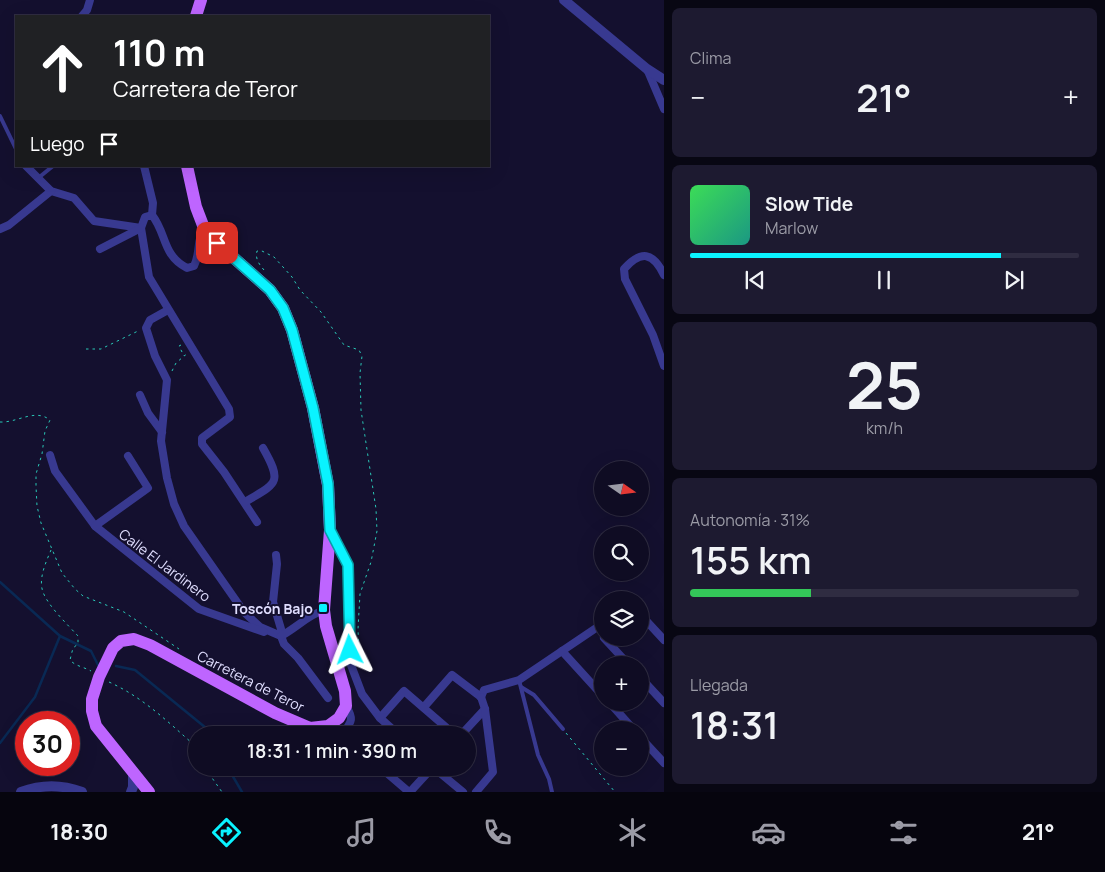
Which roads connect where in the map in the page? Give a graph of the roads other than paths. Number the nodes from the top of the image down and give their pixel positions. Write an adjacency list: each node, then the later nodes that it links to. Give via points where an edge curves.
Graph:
1 (90, 0): 4 (street)
2 (201, 0): 5 (main road)
3 (564, 0): 6 (street)
4 (85, 14)
5 (196, 15)
6 (647, 69): 7 (street); 8 (street)
7 (664, 80)
8 (664, 109)
9 (0, 116): 10 (lane)
10 (15, 147)
11 (27, 167): 15 (street)
12 (52, 167): 15 (lane)
13 (144, 167): 17 (street, via 153,203)
14 (187, 167): 19 (main road)
15 (37, 178): 16 (street)
16 (51, 190): 18 (street, via 74,198 94,221); 20 (street)
17 (152, 215): 18 (street, via 145,217); 19 (street, via 167,250 177,263 187,268 194,266 198,258 199,236)
18 (141, 228): 21 (street); 23 (street, via 149,277)
19 (204, 228): 33 (main road, via 270,290 283,308 313,408 328,484)
20 (0, 229)
21 (100, 249)
22 (664, 274): 24 (street, via 658,262 651,257 642,256 624,269 625,279 653,335)
23 (168, 310): 26 (street, via 150,320 146,328 167,380); 30 (street, via 229,409 230,417 202,438 202,444)
24 (664, 366)
25 (140, 395): 26 (street)
26 (162, 432): 40 (street, via 167,478 184,526 244,612 260,627)
27 (263, 448): 30 (street, via 274,468 275,478 269,488)
28 (50, 455): 32 (street, Calle El Jardinero, via 55,471)
29 (128, 456): 32 (street, via 148,488)
30 (245, 502): 31 (street)
31 (257, 522)
32 (95, 526): 40 (street, Calle El Jardinero, via 199,609)
33 (330, 530): 35 (main road); 36 (street)
34 (276, 555): 40 (street, via 273,602)
35 (328, 556): 36 (street, via 339,557); 37 (main road)
36 (348, 565): 55 (street, via 351,664 362,694)
37 (324, 610): 40 (street, via 312,614); 51 (main road)
38 (649, 624): 41 (street)
39 (594, 629): 43 (street)
40 (281, 636): 49 (street)
41 (664, 640)
42 (611, 646): 44 (street)
43 (562, 651): 45 (street); 46 (street)
44 (621, 656)
45 (520, 683): 48 (street, via 484,690); 63 (lane); 77 (lane, via 538,755)
46 (594, 686)
47 (649, 687): 50 (street)
48 (481, 697): 52 (street, via 452,675); 53 (street)
49 (328, 698)
50 (664, 703)
51 (346, 706): 58 (main road, via 339,718); 59 (street, via 352,715)
52 (424, 708): 55 (street, via 404,691); 61 (street)
53 (485, 709): 62 (street); 76 (street, via 493,772)
54 (617, 711): 56 (street)
55 (380, 718): 60 (street)
56 (626, 721)
57 (305, 726): 66 (main road, Carretera de Teror, via 150,645 134,640 122,641 113,648 99,677 92,711 96,726)
58 (328, 726)
59 (349, 726)
60 (389, 726)
61 (445, 726)
62 (469, 726)
63 (563, 729)
64 (649, 747): 65 (street)
65 (664, 763)
66 (133, 772): 72 (street); 73 (main road, Carretera de Teror)
67 (390, 776): 74 (street)
68 (425, 776): 74 (street)
69 (443, 776): 75 (street)
70 (21, 792): 71 (street, via 35,786 54,785)
71 (82, 792)
72 (131, 792)
73 (148, 792)
74 (409, 792)
75 (462, 792)
76 (476, 792)
77 (552, 792)

